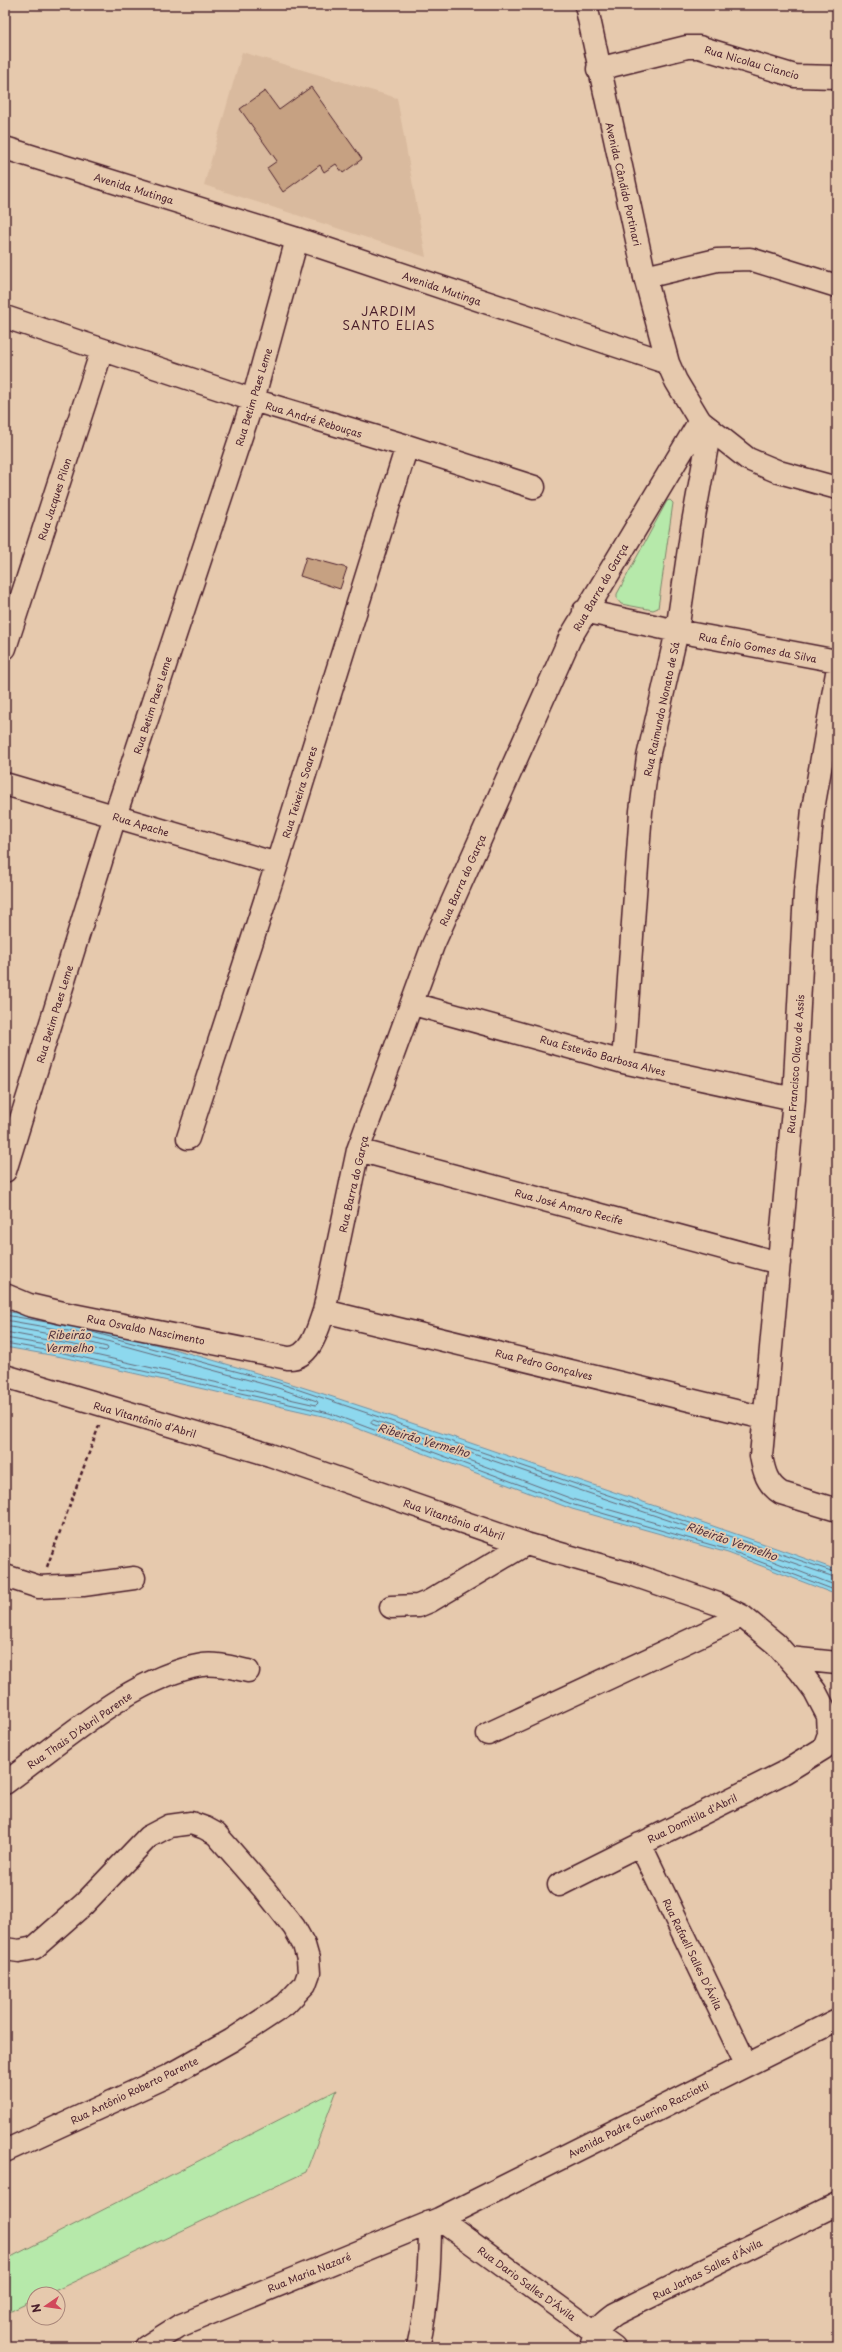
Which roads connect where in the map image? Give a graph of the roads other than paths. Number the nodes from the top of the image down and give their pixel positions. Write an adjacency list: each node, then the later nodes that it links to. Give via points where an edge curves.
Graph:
1 (586, 5): 2 (street, Avenida Cândido Portinari)
2 (598, 69): 3 (street, Rua Nicolau Ciancio, via 687,47 699,47 795,76); 6 (street, Avenida Cândido Portinari)
3 (837, 77)
4 (5, 148): 5 (street, Avenida Mutinga)
5 (297, 239): 10 (street, Avenida Mutinga); 11 (street, Rua Betim Paes Leme)
6 (645, 276): 7 (street, via 717,260 750,259); 10 (street, Avenida Cândido Portinari)
7 (837, 286)
8 (5, 317): 9 (street, Rua André Rebouças)
9 (102, 350): 11 (street, Rua André Rebouças); 18 (street, Rua Jacques Pilon)
10 (668, 363): 12 (street, via 676,381)
11 (253, 400): 13 (street, Rua André Rebouças); 22 (street, Rua Betim Paes Leme)
12 (705, 425): 15 (street, via 748,459 779,472); 16 (street, Rua Barra do Garça); 17 (street, Rua Raimundo Nonato de Sá)
13 (407, 446): 14 (street, Rua André Rebouças); 23 (street, Rua Teixeira Soares)
14 (534, 487)
15 (837, 488)
16 (584, 611): 17 (street, Rua Ênio Gomes da Silva); 24 (street, Rua Barra do Garça, via 433,945)
17 (677, 632): 19 (street, Rua Ênio Gomes da Silva); 25 (street, Rua Raimundo Nonato de Sá, via 648,757 641,810)
18 (5, 648)
19 (837, 662)
20 (837, 673): 26 (street, Rua Francisco Olavo de Assis, via 813,809 805,892)
21 (5, 784): 22 (street, Rua Apache)
22 (116, 816): 23 (street, Rua Apache); 29 (street, Rua Betim Paes Leme)
23 (277, 864): 27 (street, Rua Teixeira Soares)
24 (413, 1004): 25 (street, Rua Estevão Barbosa Alves); 28 (street, Rua Barra do Garça)
25 (623, 1062): 26 (street, Rua Estevão Barbosa Alves)
26 (794, 1099): 30 (street, Rua Francisco Olavo de Assis)
27 (188, 1138)
28 (358, 1150): 30 (street, Rua José Amaro Recife); 32 (street, Rua Barra do Garça)
29 (5, 1171)
30 (779, 1263): 35 (street, Rua Francisco Olavo de Assis)
31 (5, 1295): 33 (street, Rua Osvaldo Nascimento, via 29,1305 63,1313)
32 (324, 1311): 33 (street, Rua Barra do Garça, via 316,1335 306,1350 301,1356); 35 (street, Rua Pedro Gonçalves)
33 (288, 1358)
34 (5, 1376): 37 (street, Rua Vitantônio d'Abril, via 270,1455)
35 (764, 1418): 36 (street, Rua Francisco Olavo de Assis, via 761,1456 765,1475 775,1489)
36 (837, 1510)
37 (526, 1544): 40 (street, via 430,1601 418,1606); 41 (street, Rua Vitantônio d'Abril, via 631,1574 718,1604)
38 (5, 1576): 39 (street, via 39,1587 84,1585)
39 (134, 1578)
40 (391, 1607)
41 (742, 1616): 42 (street, Rua Vitantônio d'Abril); 45 (street)
42 (789, 1658): 43 (street); 46 (street, Rua Vitantônio d'Abril, via 814,1691 828,1716 829,1734)
43 (837, 1663)
44 (248, 1671): 47 (street, Rua Thais D'Abril Parente, via 203,1665 151,1682 119,1699)
45 (488, 1734)
46 (824, 1748): 48 (street, Rua Domitila d'Abril, via 794,1766)
47 (5, 1783)
48 (640, 1844): 49 (street, Rua Domitila d'Abril); 52 (street, Rua Rafaell Salles D'Ávila)
49 (559, 1885)
50 (5, 1949): 53 (street, Rua Antônio Roberto Parente, via 19,1951 34,1948 84,1904 148,1837 169,1826 191,1823 216,1834 294,1927 304,1945 309,1973 305,1984 286,2005 232,2040 168,2076)
51 (837, 2020): 52 (street, Avenida Padre Guerino Racciotti)
52 (746, 2064): 55 (street, Avenida Padre Guerino Racciotti)
53 (5, 2151)
54 (837, 2204): 56 (street, Rua Jarbas Salles d'Ávila, via 615,2314 603,2323)
55 (435, 2221): 56 (street, Rua Dario Salles D'Ávila); 57 (street, Rua Maria Nazaré, via 179,2326); 58 (street, via 424,2321)
56 (593, 2340): 59 (street, Rua Dario Salles D'Ávila)
57 (146, 2347)
58 (418, 2347)
59 (614, 2347)

